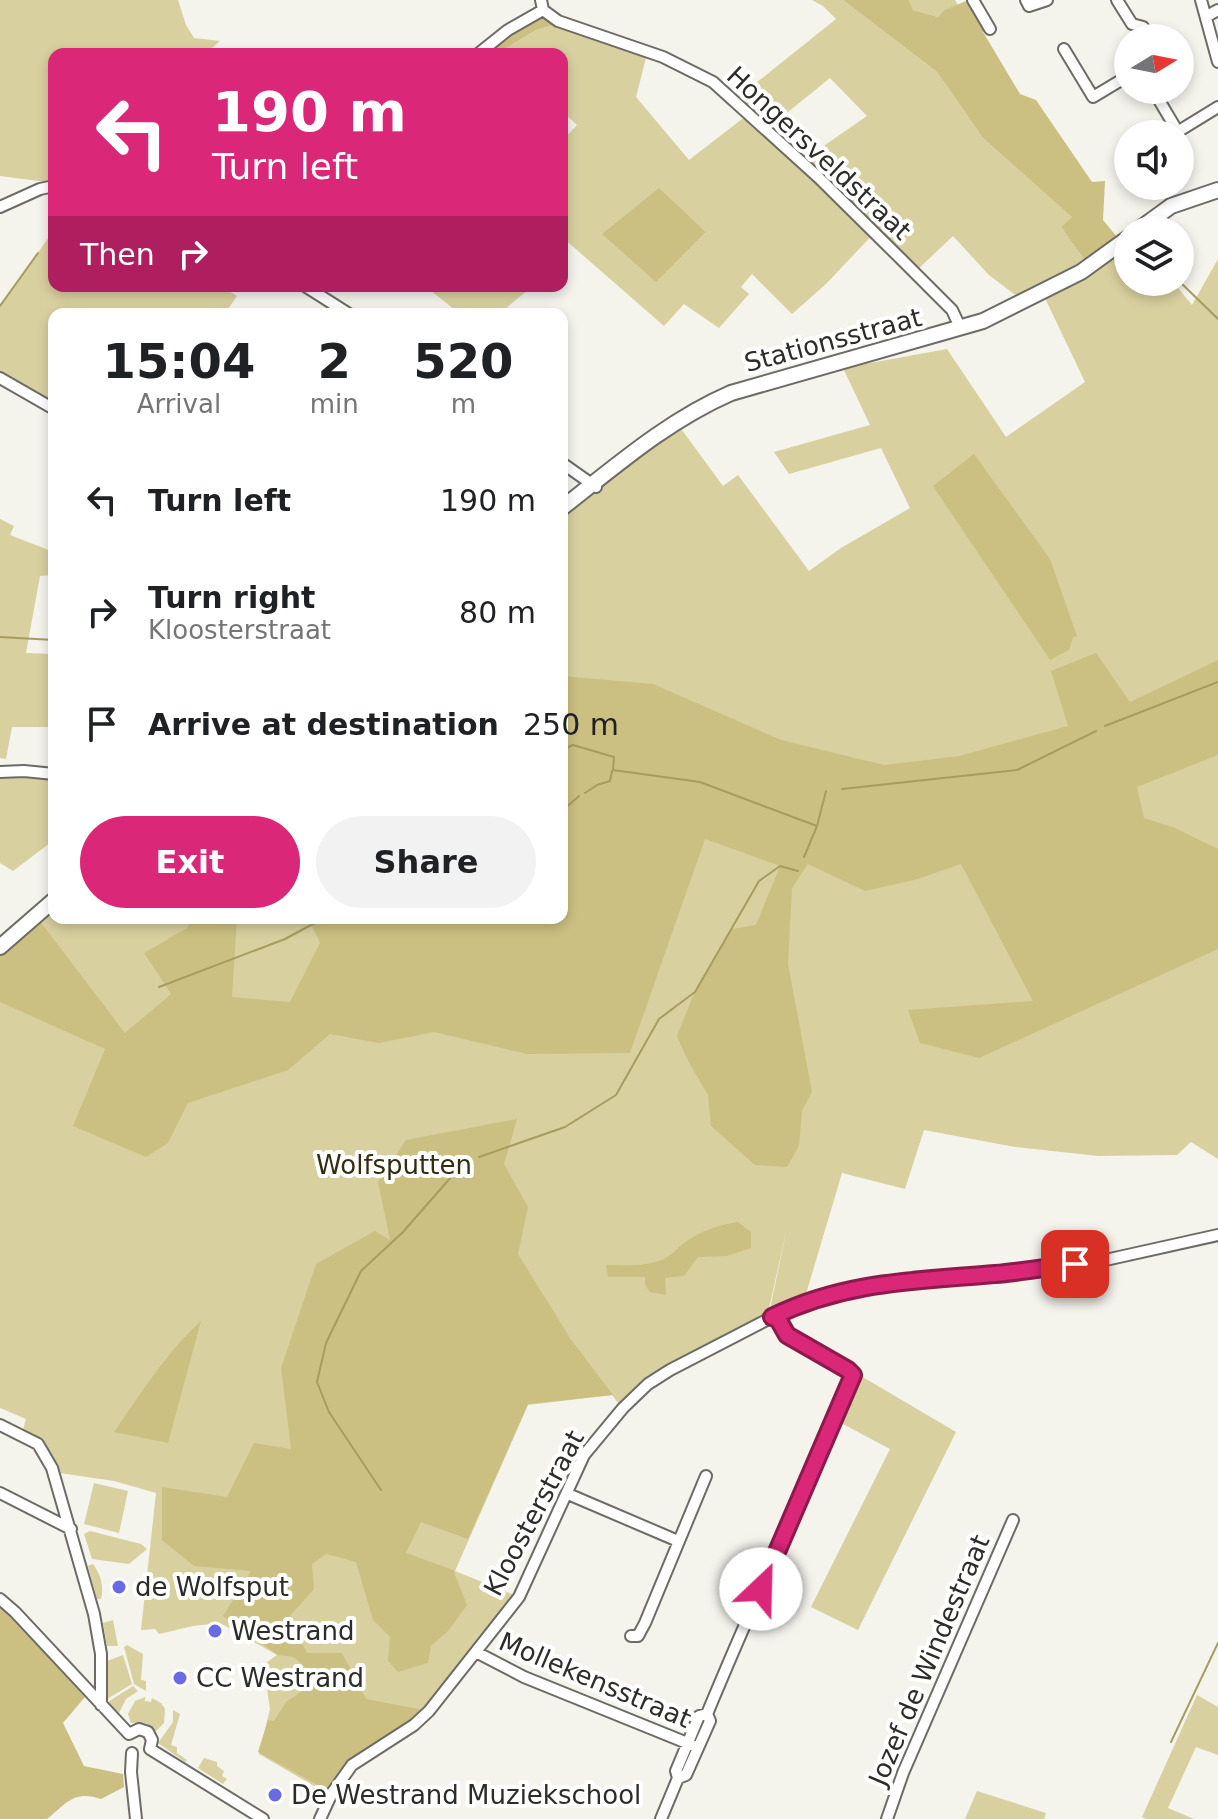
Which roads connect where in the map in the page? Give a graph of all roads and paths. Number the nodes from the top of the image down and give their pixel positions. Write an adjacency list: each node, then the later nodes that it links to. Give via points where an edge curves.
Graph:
1 (973, 0): 10 (street)
2 (1026, 0): 3 (street, via 1029,6)
3 (1047, 0)
4 (1117, 0): 9 (street)
5 (1201, 0): 8 (street)
6 (542, 5): 11 (street); 24 (street, Hongersveldstraat, via 558,21 663,57 713,82 912,269 952,310)
7 (1218, 10): 8 (street)
8 (1207, 16): 13 (street)
9 (1132, 24)
10 (990, 29)
11 (486, 48)
12 (1064, 49): 14 (street, via 1093,97)
13 (1218, 62)
14 (1114, 84)
15 (1218, 107): 16 (street)
16 (1194, 122)
17 (48, 187): 19 (street)
18 (1218, 190): 20 (street)
19 (0, 207)
20 (1157, 216)
21 (1114, 248): 24 (street, Stationsstraat, via 1070,278)
22 (314, 292): 23 (street)
23 (340, 308)
24 (961, 329): 28 (street, Stationsstraat, via 731,393 684,415)
25 (0, 378): 26 (street)
26 (48, 406)
27 (568, 467): 28 (street)
28 (594, 485): 29 (street, Stationsstraat)
29 (568, 504)
30 (0, 772): 31 (street)
31 (48, 773)
32 (48, 905): 33 (street)
33 (0, 947)
34 (1218, 1235): 35 (street, Kloosterstraat, via 1101,1261 879,1283 828,1295)
35 (772, 1317): 39 (street, Kloosterstraat, via 648,1384 584,1455); 48 (street, via 787,1335 853,1375 707,1714 699,1716)
36 (0, 1425): 41 (street, via 44,1450)
37 (706, 1476): 42 (street)
38 (0, 1493): 41 (street)
39 (568, 1494): 42 (street); 45 (street, Kloosterstraat, via 519,1597)
40 (1013, 1520): 55 (street, Jozef de Windestraat)
41 (71, 1529): 46 (street, via 98,1633)
42 (678, 1541): 44 (street, via 645,1623 638,1636)
43 (0, 1599): 46 (street)
44 (631, 1636)
45 (476, 1652): 48 (street, Mollekensstraat); 53 (street, Kloosterstraat, via 414,1725 352,1765)
46 (101, 1705): 47 (street)
47 (129, 1734): 49 (street, via 148,1732); 50 (street, via 126,1744)
48 (693, 1746): 54 (street, via 676,1771)
49 (150, 1749): 50 (street, via 142,1755); 52 (street)
50 (132, 1753): 51 (street)
51 (136, 1819)
52 (263, 1819)
53 (320, 1819)
54 (661, 1819)
55 (887, 1819)

